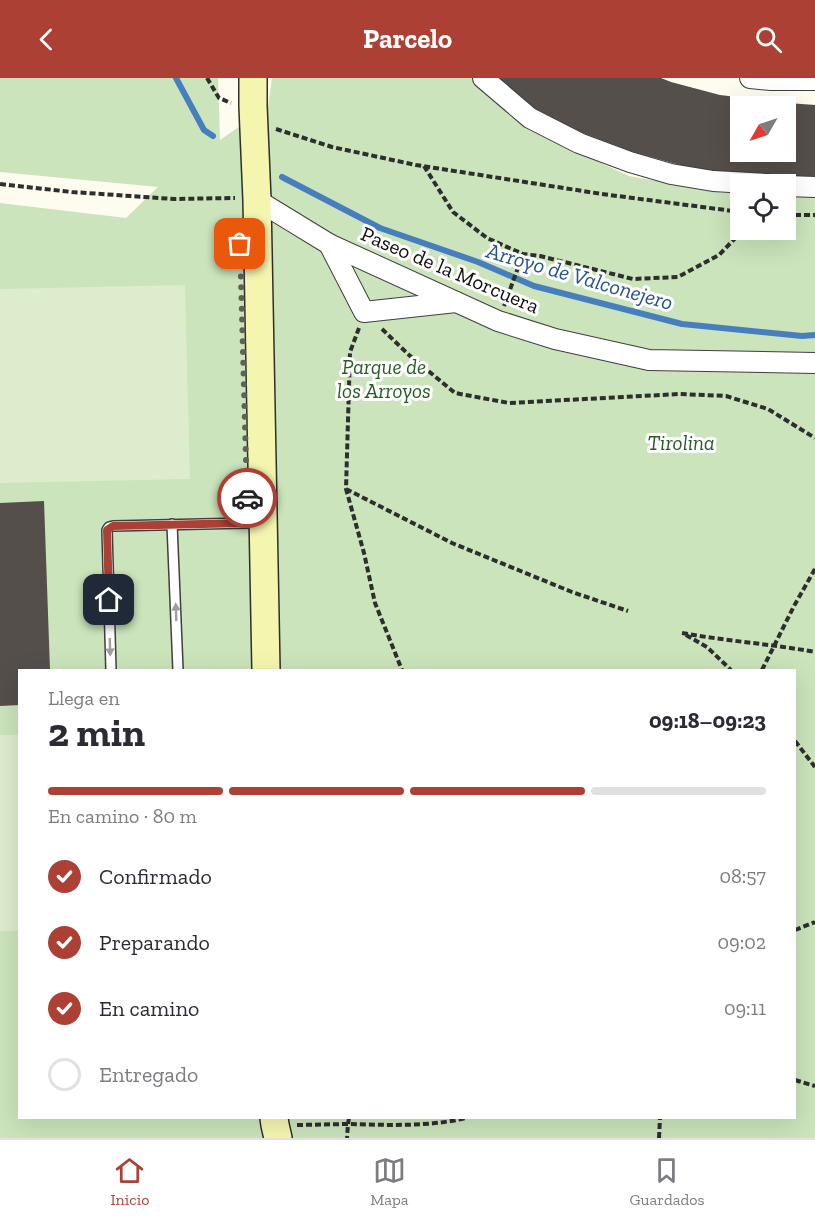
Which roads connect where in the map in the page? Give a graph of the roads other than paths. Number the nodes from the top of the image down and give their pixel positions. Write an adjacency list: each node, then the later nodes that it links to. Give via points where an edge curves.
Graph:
1 (237, 78): 6 (street)
2 (253, 78): 6 (street)
3 (483, 78): 7 (street, via 530,118 579,144 671,174)
4 (750, 78): 5 (street)
5 (815, 80)
6 (246, 106): 10 (street)
7 (730, 182)
8 (796, 187): 9 (street)
9 (815, 188)
10 (248, 199): 11 (street, Paseo de la Morcuera); 14 (street); 19 (street)
11 (329, 244): 12 (street, Paseo de la Morcuera); 12 (street, via 364,312)
12 (457, 302): 13 (street, Paseo de la Morcuera, via 498,321 555,339 649,360)
13 (815, 363)
14 (247, 523): 15 (lane); 18 (street)
15 (172, 524): 16 (lane, one-way to 16, via 113,526 107,530); 17 (lane, one-way to 15)
16 (111, 669)
17 (178, 669)
18 (250, 669)
19 (266, 669)

